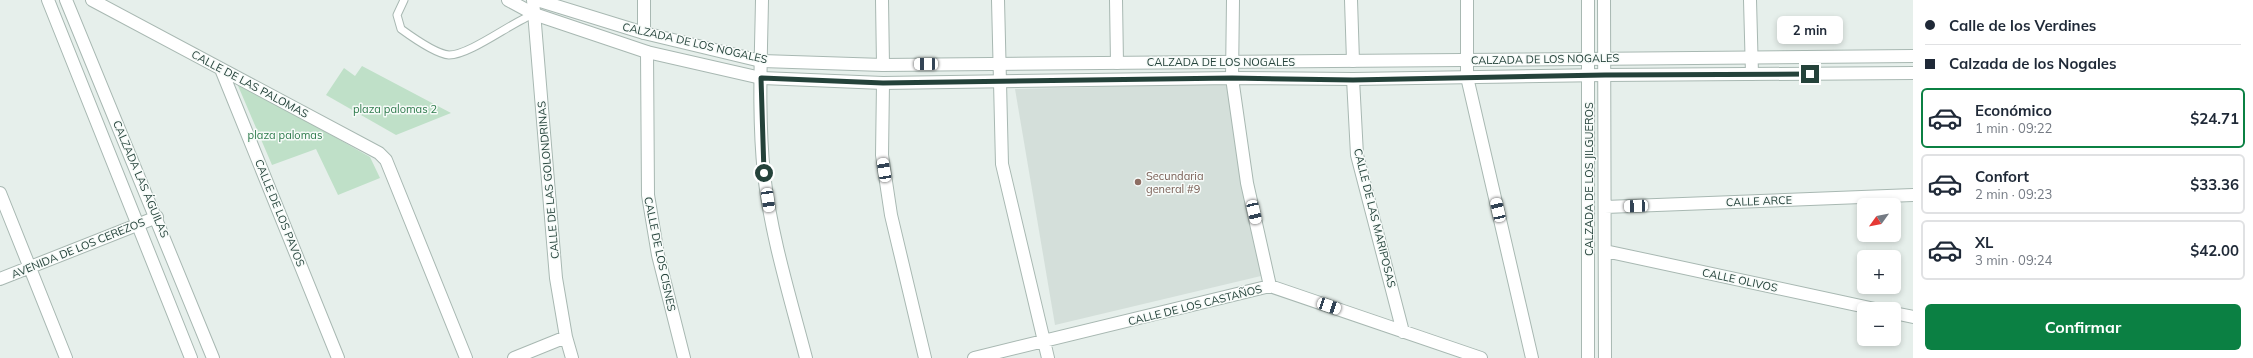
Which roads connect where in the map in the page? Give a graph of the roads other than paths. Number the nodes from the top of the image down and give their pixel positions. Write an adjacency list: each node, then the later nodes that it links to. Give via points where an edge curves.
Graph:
1 (48, 0): 48 (street, CALZADA LAS ÁGUILAS)
2 (66, 0): 47 (street, CALZADA LAS ÁGUILAS)
3 (404, 0): 19 (lane, via 397,15 401,29 448,55 461,52 498,34 519,19)
4 (508, 0): 19 (street, CALZADA DE LOS NOGALES)
5 (533, 0): 19 (street, CALLE DE LAS GOLONDRINAS)
6 (536, 0): 20 (street, CALZADA DE LOS NOGALES)
7 (644, 0): 20 (street)
8 (762, 0): 27 (street)
9 (882, 0): 32 (street)
10 (998, 0): 30 (street)
11 (1116, 0): 31 (street)
12 (1233, 0): 29 (street)
13 (1351, 0): 28 (street)
14 (1467, 0): 26 (street)
15 (1588, 0): 24 (street, CALZADA DE LOS JILGUEROS)
16 (1604, 0): 25 (street, CALZADA DE LOS JILGUEROS)
17 (1750, 0): 23 (street)
18 (98, 1): 33 (street, CALLE DE LAS PALOMAS)
19 (534, 14): 21 (street, CALZADA DE LOS NOGALES); 57 (street, CALLE DE LAS GOLONDRINAS, via 556,278)
20 (644, 33): 27 (street, CALZADA DE LOS NOGALES)
21 (647, 52): 39 (street, CALZADA DE LOS NOGALES); 66 (street, CALLE DE LOS CISNES, via 648,195 658,254)
22 (1913, 56): 23 (street, CALZADA DE LOS NOGALES)
23 (1751, 57): 25 (street, CALZADA DE LOS NOGALES); 35 (street)
24 (1589, 59): 25 (street, CALZADA DE LOS NOGALES); 26 (street, CALZADA DE LOS NOGALES); 36 (street, CALZADA DE LOS JILGUEROS)
25 (1605, 59): 37 (street, CALZADA DE LOS JILGUEROS)
26 (1466, 60): 28 (street, CALZADA DE LOS NOGALES); 38 (street)
27 (761, 61): 32 (street, CALZADA DE LOS NOGALES); 39 (street)
28 (1353, 61): 29 (street, CALZADA DE LOS NOGALES)
29 (1233, 62): 31 (street, CALZADA DE LOS NOGALES); 40 (street)
30 (998, 63): 31 (street, CALZADA DE LOS NOGALES); 32 (street, CALZADA DE LOS NOGALES); 42 (street)
31 (1117, 63)
32 (883, 65)
33 (221, 69): 62 (street, CALLE DE LOS PAVOS); 63 (street, CALLE DE LAS PALOMAS, via 379,153 386,160)
34 (1913, 73): 35 (street, CALZADA DE LOS NOGALES)
35 (1752, 74): 37 (street, CALZADA DE LOS NOGALES)
36 (1589, 75): 37 (street, CALZADA DE LOS NOGALES); 38 (street, CALZADA DE LOS NOGALES); 73 (street, CALZADA DE LOS JILGUEROS)
37 (1605, 75): 46 (street, CALZADA DE LOS JILGUEROS)
38 (1467, 77): 41 (street, CALZADA DE LOS NOGALES); 72 (street)
39 (761, 78): 43 (street, CALZADA DE LOS NOGALES); 67 (street, via 764,173 772,227)
40 (1232, 78): 41 (street, CALZADA DE LOS NOGALES); 42 (street, CALZADA DE LOS NOGALES); 52 (street, via 1247,183)
41 (1353, 80): 56 (street, CALLE DE LAS MARIPOSAS, via 1357,155)
42 (999, 81): 43 (street, CALZADA DE LOS NOGALES); 58 (street, via 1002,164)
43 (883, 83): 68 (street, via 883,163 891,215)
44 (0, 193): 50 (street)
45 (1913, 195): 46 (street, CALLE ARCE)
46 (1605, 207): 49 (street, CALZADA DE LOS JILGUEROS)
47 (157, 217): 48 (street, AVENIDA DE LOS CEREZOS); 61 (street, CALZADA LAS ÁGUILAS)
48 (137, 224): 50 (street, AVENIDA DE LOS CEREZOS); 60 (street, CALZADA LAS ÁGUILAS)
49 (1605, 251): 53 (street, CALLE OLIVOS); 74 (street, CALZADA DE LOS JILGUEROS)
50 (30, 267): 51 (street, AVENIDA DE LOS CEREZOS); 59 (street)
51 (0, 279)
52 (1270, 286): 56 (street, CALLE DE LOS CASTAÑOS); 58 (street, CALLE DE LOS CASTAÑOS)
53 (1857, 305)
54 (1901, 314): 55 (street)
55 (1913, 317)
56 (1403, 332): 71 (street, CALLE DE LOS CASTAÑOS)
57 (566, 337): 64 (street); 65 (street, CALLE DE LAS GOLONDRINAS)
58 (1044, 342): 69 (street, CALLE DE LOS CASTAÑOS); 70 (street)
59 (66, 358)
60 (190, 358)
61 (213, 358)
62 (338, 358)
63 (466, 358)
64 (514, 358)
65 (572, 358)
66 (684, 358)
67 (806, 358)
68 (925, 358)
69 (974, 358)
70 (1048, 358)
71 (1481, 358)
72 (1532, 358)
73 (1588, 358)
74 (1605, 358)

